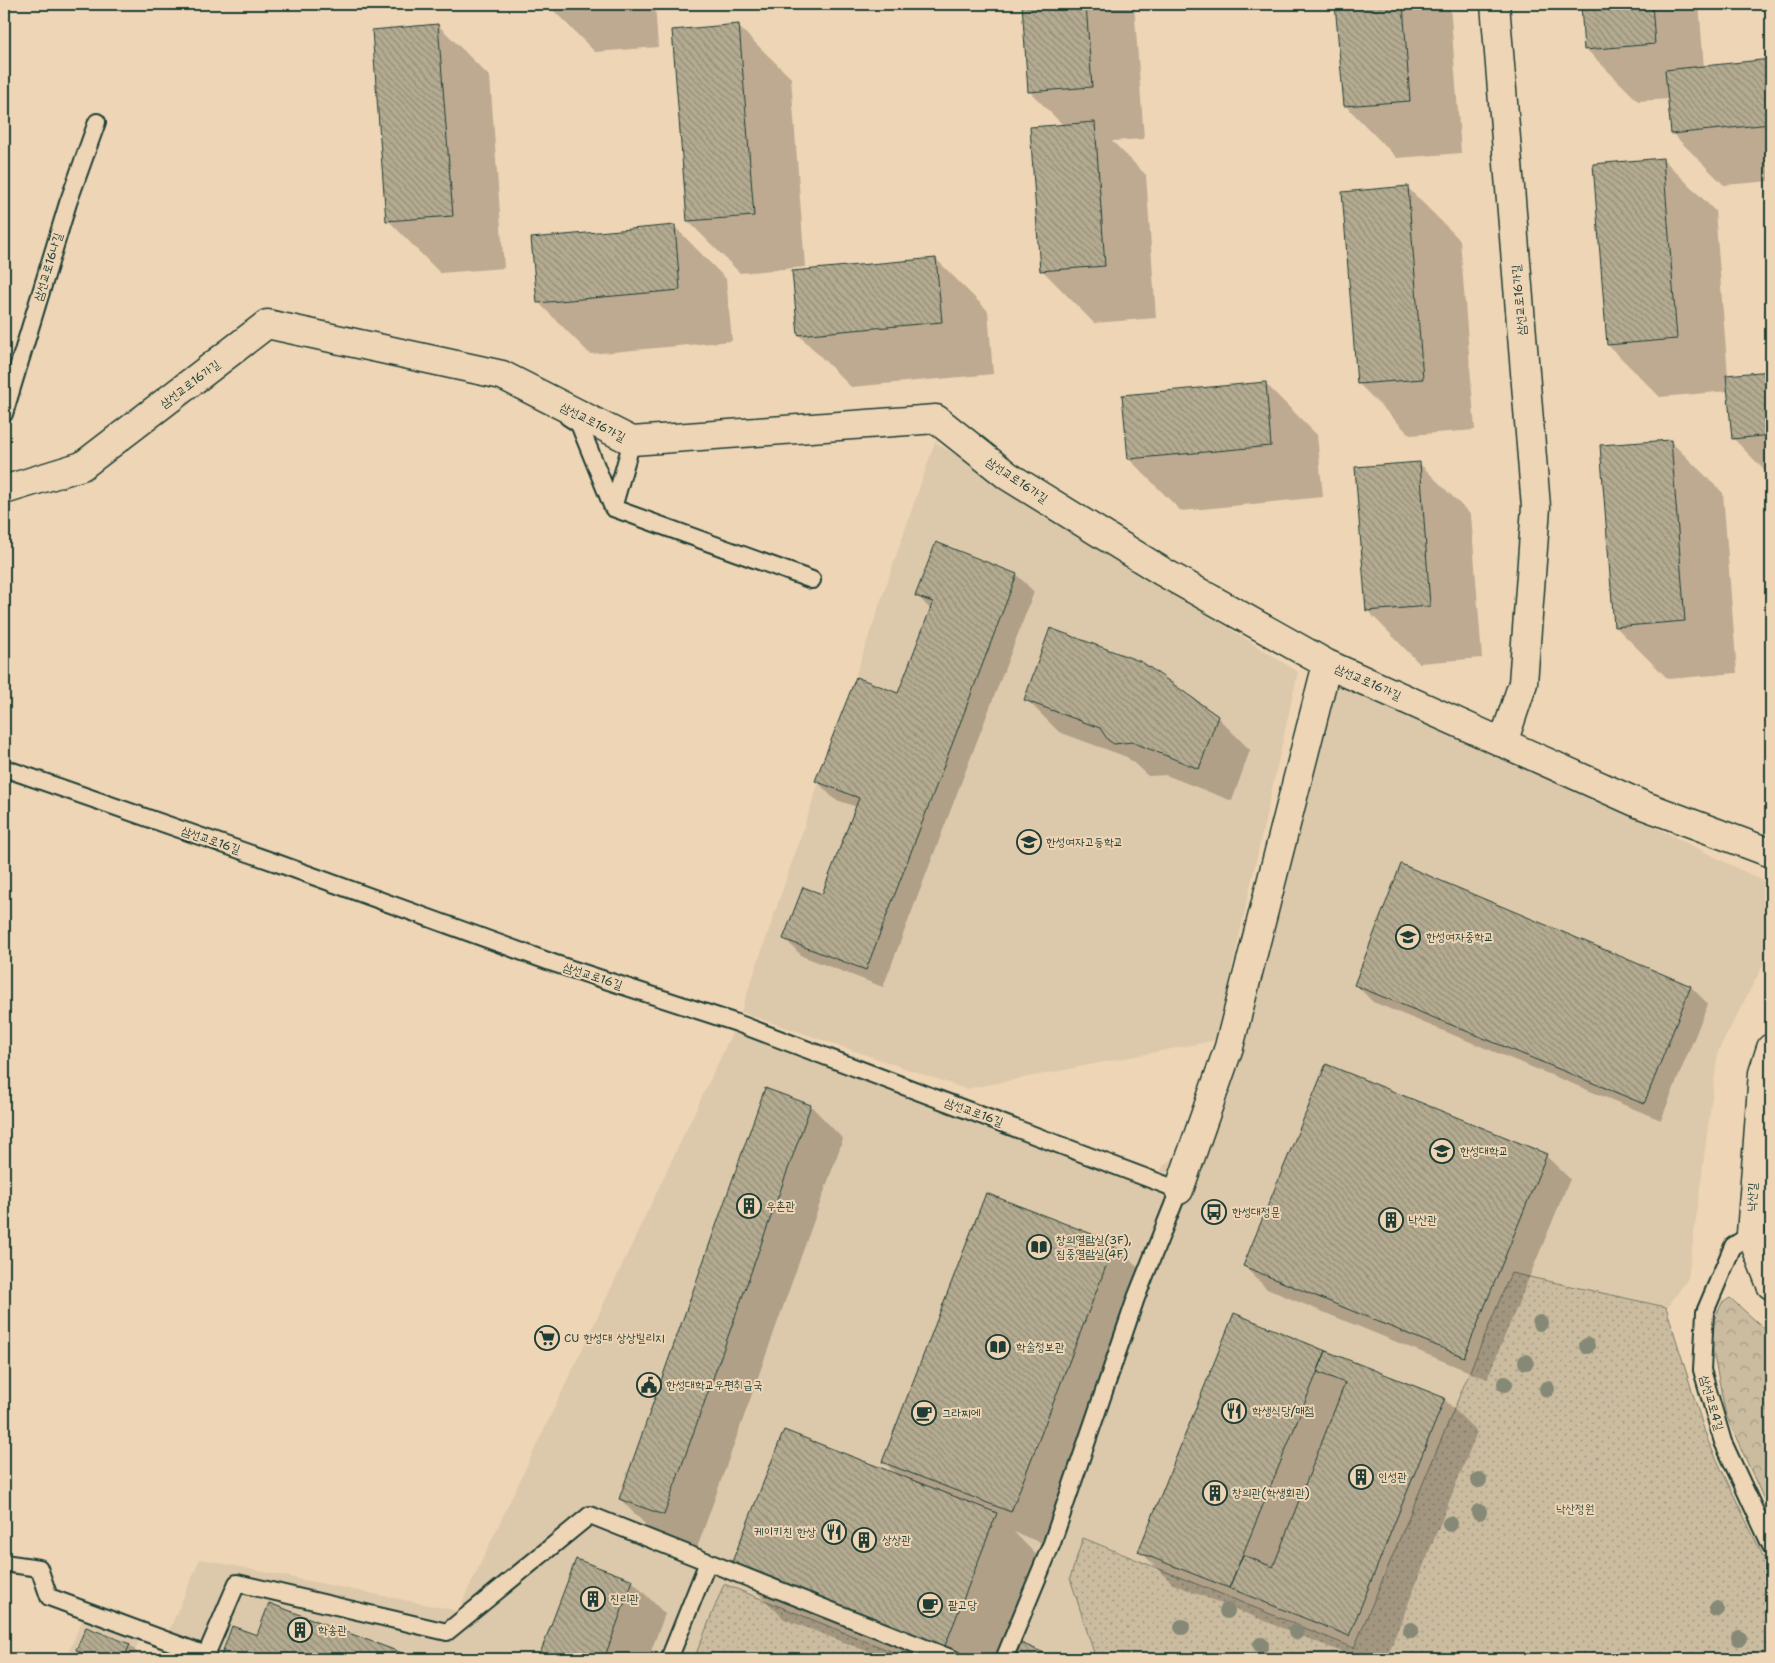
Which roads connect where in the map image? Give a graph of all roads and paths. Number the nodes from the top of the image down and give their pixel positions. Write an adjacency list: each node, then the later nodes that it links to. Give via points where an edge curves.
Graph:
1 (1495, 4): 10 (street, 삼선교로16가길, via 1536,507 1523,683)
2 (96, 122): 4 (lane, 삼선교로16나길)
3 (502, 375): 5 (street, 삼선교로16가길); 6 (street, 삼선교로16가길, via 267,324 82,466); 7 (lane, 삼선교로16가길, via 579,424)
4 (4, 414)
5 (632, 442): 7 (lane); 9 (street, 삼선교로16가길, via 936,419 1024,486 1163,572)
6 (4, 490)
7 (613, 508): 8 (lane)
8 (812, 580)
9 (1327, 664): 10 (street, 삼선교로16가길); 14 (street, via 1230,1047)
10 (1503, 742): 12 (street, 삼선교로16가길, via 1640,804)
11 (4, 768): 14 (lane, 삼선교로16길, via 553,963 737,1023)
12 (1771, 853)
13 (1771, 1048): 15 (street, 낙산길, via 1763,1073)
14 (1179, 1190): 22 (lane, via 1136,1298 1052,1543)
15 (1751, 1234): 16 (street, 낙산길); 17 (lane, 삼선교로4길, via 1733,1246 1705,1312 1702,1370 1723,1442)
16 (1771, 1285)
17 (1771, 1546)
18 (708, 1562): 19 (lane, via 590,1516 447,1632 237,1583 206,1655 49,1597 38,1568); 20 (lane); 21 (lane)
19 (4, 1564)
20 (669, 1659)
21 (953, 1659)
22 (1004, 1659)

